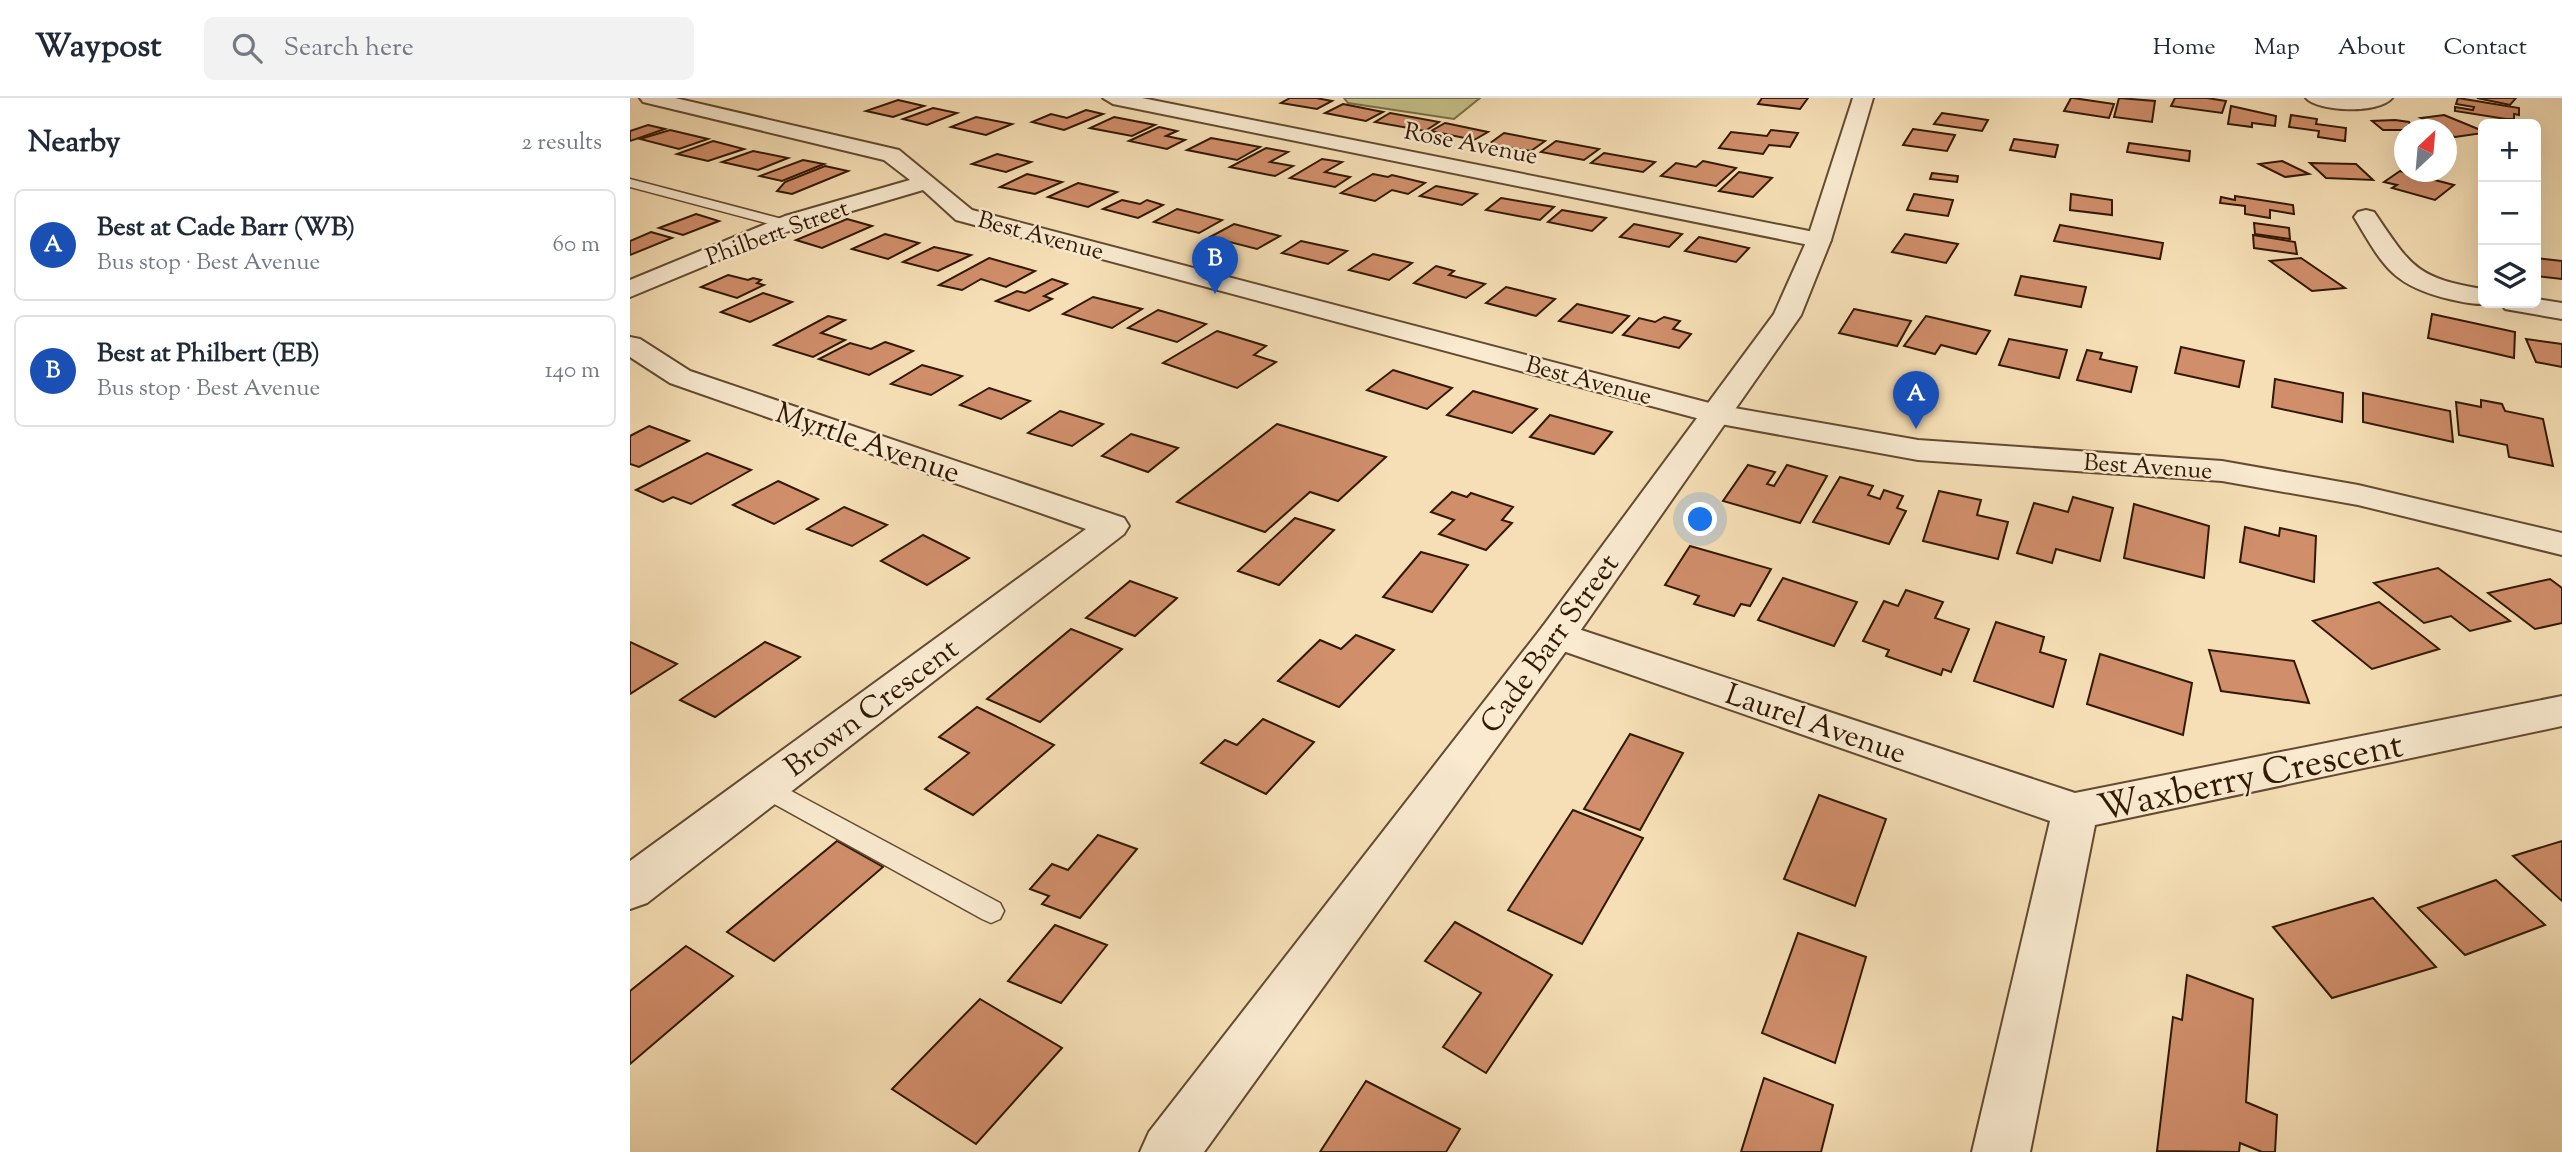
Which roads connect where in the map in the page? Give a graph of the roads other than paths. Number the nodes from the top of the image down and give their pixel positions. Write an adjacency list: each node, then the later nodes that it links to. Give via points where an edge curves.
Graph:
1 (650, 98): 6 (street, Best Avenue, via 891,155)
2 (1113, 98): 10 (street, Rose Avenue)
3 (1863, 98): 10 (street, Cade Barr Street)
4 (2316, 98): 5 (street)
5 (2380, 100)
6 (927, 182): 9 (street, Philbert Street); 16 (street, Best Avenue, via 964,215)
7 (630, 183): 9 (lane)
8 (2366, 216): 12 (street, via 2406,273)
9 (785, 224): 11 (street, Philbert Street)
10 (1819, 240): 16 (street, Cade Barr Street, via 1787,315)
11 (630, 289)
12 (2478, 296)
13 (2541, 307): 14 (street)
14 (2562, 311)
15 (630, 345): 17 (street, Myrtle Avenue, via 680,377)
16 (1715, 414): 18 (street, Best Avenue, via 1918,450 2222,471 2358,495); 19 (street, Cade Barr Street)
17 (1112, 526): 21 (street, Brown Crescent)
18 (2562, 544)
19 (1557, 635): 22 (street, Laurel Avenue); 25 (street, Cade Barr Street)
20 (2562, 711): 22 (street, Waxberry Crescent)
21 (765, 787): 23 (street, Brown Crescent); 24 (lane)
22 (2075, 810): 26 (street, Waxberry Crescent)
23 (633, 882)
24 (991, 911)
25 (1169, 1152)
26 (2001, 1152)

